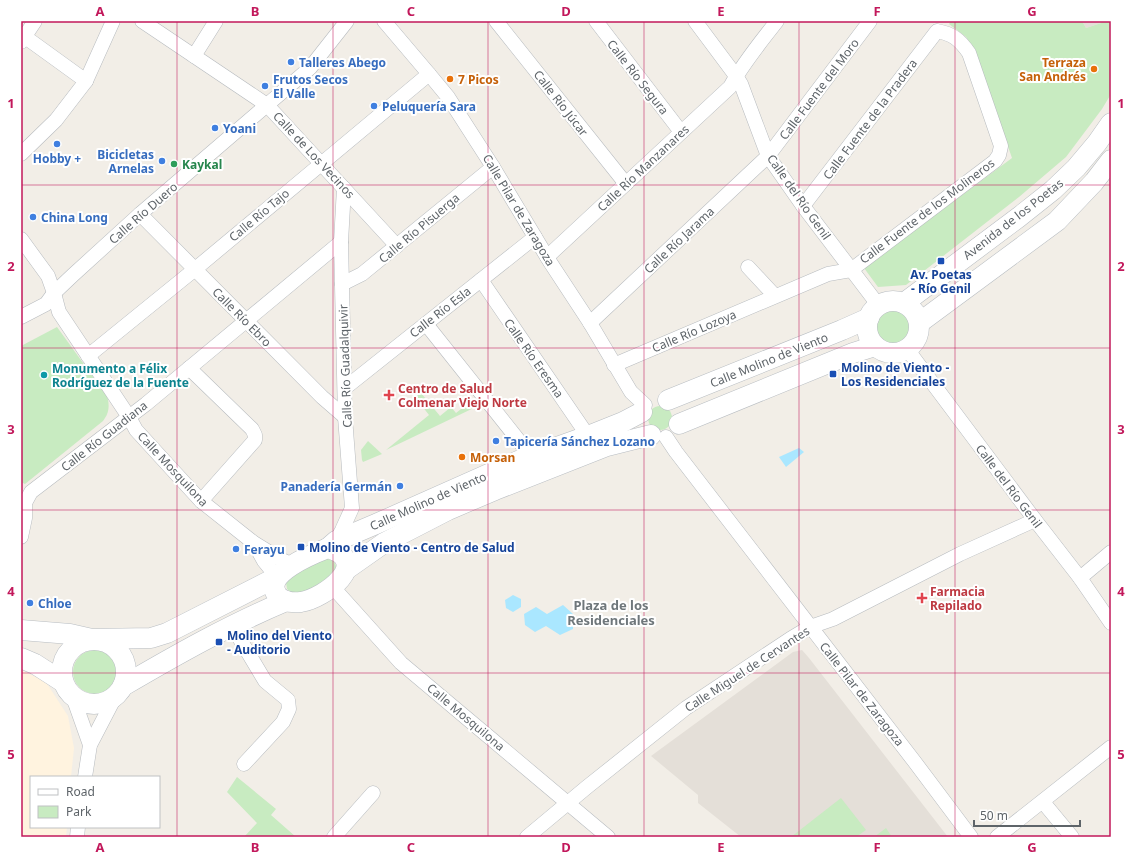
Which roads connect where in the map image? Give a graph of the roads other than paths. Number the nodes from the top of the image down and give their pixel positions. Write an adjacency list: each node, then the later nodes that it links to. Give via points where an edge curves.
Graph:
1 (35, 21): 13 (street)
2 (114, 21): 17 (street)
3 (142, 21): 14 (street, Calle de Los Vecinos)
4 (216, 21): 14 (street)
5 (347, 21): 18 (street, Calle Río Duero, via 310,68)
6 (384, 21): 15 (street, Calle Pilar de Zaragoza)
7 (496, 21): 26 (street, Calle Río Júcar)
8 (596, 21): 20 (street, Calle Río Segura)
9 (695, 21): 16 (street, Calle del Río Genil)
10 (776, 21): 16 (street, Calle Río Manzanares)
11 (870, 21): 22 (street, Calle Fuente del Moro)
12 (937, 32): 28 (street, Calle Fuente de la Pradera); 37 (street, Calle Fuente de los Molineros, via 953,36 969,53 1001,146 999,155 995,161)
13 (22, 38): 17 (street)
14 (194, 56): 18 (street, Calle de Los Vecinos)
15 (429, 74): 24 (street, Calle Río Tajo); 25 (street, Calle Pilar de Zaragoza, via 448,97)
16 (736, 76): 20 (street, Calle Río Manzanares, via 730,87); 22 (street, Calle del Río Genil)
17 (86, 81): 21 (street, via 56,120)
18 (267, 105): 24 (street, Calle de Los Vecinos); 29 (street, Calle Río Duero)
19 (1111, 123): 42 (main road, Avenida de los Poetas, via 1076,168 1053,190)
20 (681, 132): 26 (street, Calle Río Manzanares)
21 (21, 154)
22 (768, 156): 28 (street, Calle del Río Genil); 46 (street, Calle Río Jarama)
23 (1111, 160): 47 (main road, Avenida de los Poetas, via 1057,221)
24 (322, 163): 27 (street, Calle de Los Vecinos); 36 (street, Calle Río Tajo)
25 (492, 167): 30 (street, Calle Pilar de Zaragoza); 33 (street, Calle Río Pisuerga)
26 (626, 184): 34 (street, Calle Río Manzanares)
27 (344, 188): 32 (street, Calle Río Guadalquivir); 33 (street, Calle de Los Vecinos)
28 (803, 206): 37 (street, Calle del Río Genil)
29 (140, 214): 36 (street, Calle Río Ebro); 40 (street, Calle Río Duero)
30 (535, 237): 34 (street, Calle Pilar de Zaragoza); 38 (street, Calle Río Esla)
31 (21, 239): 40 (street, Calle Mosquilona, via 48,276)
32 (341, 242): 39 (street, Calle Río Guadalquivir); 45 (street, Calle Río Guadiana)
33 (397, 246): 39 (street, Calle Río Pisuerga, via 362,274)
34 (547, 257): 46 (street, Calle Pilar de Zaragoza)
35 (748, 266): 41 (street)
36 (194, 270): 45 (street, Calle Río Ebro); 51 (street, Calle Río Tajo)
37 (851, 270): 41 (street, Calle Río Lozoya, via 828,274); 43 (street, Calle del Río Genil)
38 (481, 280): 48 (street, Calle Río Esla); 60 (street, Calle Río Eresma)
39 (342, 284): 54 (street, Calle Río Guadalquivir)
40 (54, 294): 44 (street, Calle Río Duero, via 46,304); 51 (street, Calle Mosquilona, via 59,312)
41 (775, 296): 52 (street, Calle Río Lozoya)
42 (904, 303): 43 (main road, via 891,301); 47 (main road, via 915,313)
43 (874, 312): 49 (main road, via 868,324 869,336); 55 (main road, Calle Molino de Viento, via 806,345)
44 (21, 317)
45 (246, 321): 53 (street, Calle Río Guadiana); 58 (street, Calle Río Ebro)
46 (590, 323): 52 (street, Calle Pilar de Zaragoza)
47 (919, 323): 50 (main road, via 917,338)
48 (426, 324): 54 (street, Calle Río Esla); 61 (street)
49 (875, 346): 50 (main road, via 887,353); 59 (main road, Calle Molino de Viento)
50 (907, 349): 64 (street, Calle del Río Genil)
51 (88, 356): 57 (street, Calle Mosquilona)
52 (614, 365): 56 (street, Calle Pilar de Zaragoza)
53 (189, 368): 57 (street, Calle Río Guadiana); 62 (street, via 252,429 255,435 255,440)
54 (345, 388): 58 (street, Calle Río Guadalquivir)
55 (668, 400): 56 (main road, via 656,399); 59 (main road, via 679,412 680,418)
56 (643, 408): 59 (main road, via 643,428); 60 (main road, Calle Molino de Viento, via 623,422)
57 (129, 417): 62 (street, Calle Mosquilona, via 136,430); 63 (street, Calle Río Guadiana, via 31,492)
58 (345, 417): 67 (street, Calle Río Guadalquivir, via 352,508)
59 (665, 432): 70 (main road, Calle Molino de Viento, via 607,446 448,510 384,543); 77 (street, Calle Pilar de Zaragoza, via 676,452)
60 (588, 436): 61 (main road, Calle Molino de Viento)
61 (531, 456): 67 (main road, Calle Molino de Viento)
62 (200, 501): 66 (street, Calle Mosquilona)
63 (23, 502): 65 (street, Calle Río Guadiana, via 25,518)
64 (1035, 520): 72 (street, Calle del Río Genil); 77 (street, Calle Miguel de Cervantes, via 960,554 832,619)
65 (21, 537)
66 (254, 543): 69 (street, Calle Mosquilona, via 280,560); 71 (street, Calle Mosquilona)
67 (332, 545): 69 (main road, Calle Molino de Viento); 70 (main road, via 344,556)
68 (1111, 552): 72 (street)
69 (293, 565): 71 (main road, Calle Molino de Viento)
70 (347, 569): 73 (main road, Calle Molino de Viento)
71 (277, 577): 74 (main road, via 277,594); 79 (main road, via 167,633 151,638)
72 (1080, 578): 75 (street, Calle del Río Genil)
73 (332, 587): 74 (main road, Calle Molino de Viento, via 304,601); 89 (street, Calle Mosquilona, via 401,663)
74 (286, 601): 76 (main road)
75 (1111, 622)
76 (232, 626): 82 (main road, via 176,654); 85 (street, via 265,681 288,700 289,709 283,722)
77 (810, 627): 89 (street, Calle Miguel de Cervantes, via 686,708); 93 (street, Calle Pilar de Zaragoza)
78 (21, 630): 79 (main road, via 70,634)
79 (92, 639): 81 (main road, via 80,643 65,657 62,674); 82 (main road, via 111,644 123,658 126,677)
80 (21, 658): 81 (main road, via 35,664)
81 (68, 689): 82 (main road, via 81,701 90,704 107,701); 83 (street)
82 (119, 691): 83 (street)
83 (90, 745): 86 (street)
84 (1111, 747): 88 (street)
85 (244, 764)
86 (85, 776)
87 (373, 793): 90 (street)
88 (1043, 802): 94 (street); 95 (street)
89 (568, 803): 91 (street, Calle Miguel de Cervantes); 92 (street, Calle Mosquilona)
90 (334, 837)
91 (527, 837)
92 (608, 837)
93 (971, 837)
94 (997, 837)
95 (1072, 837)

